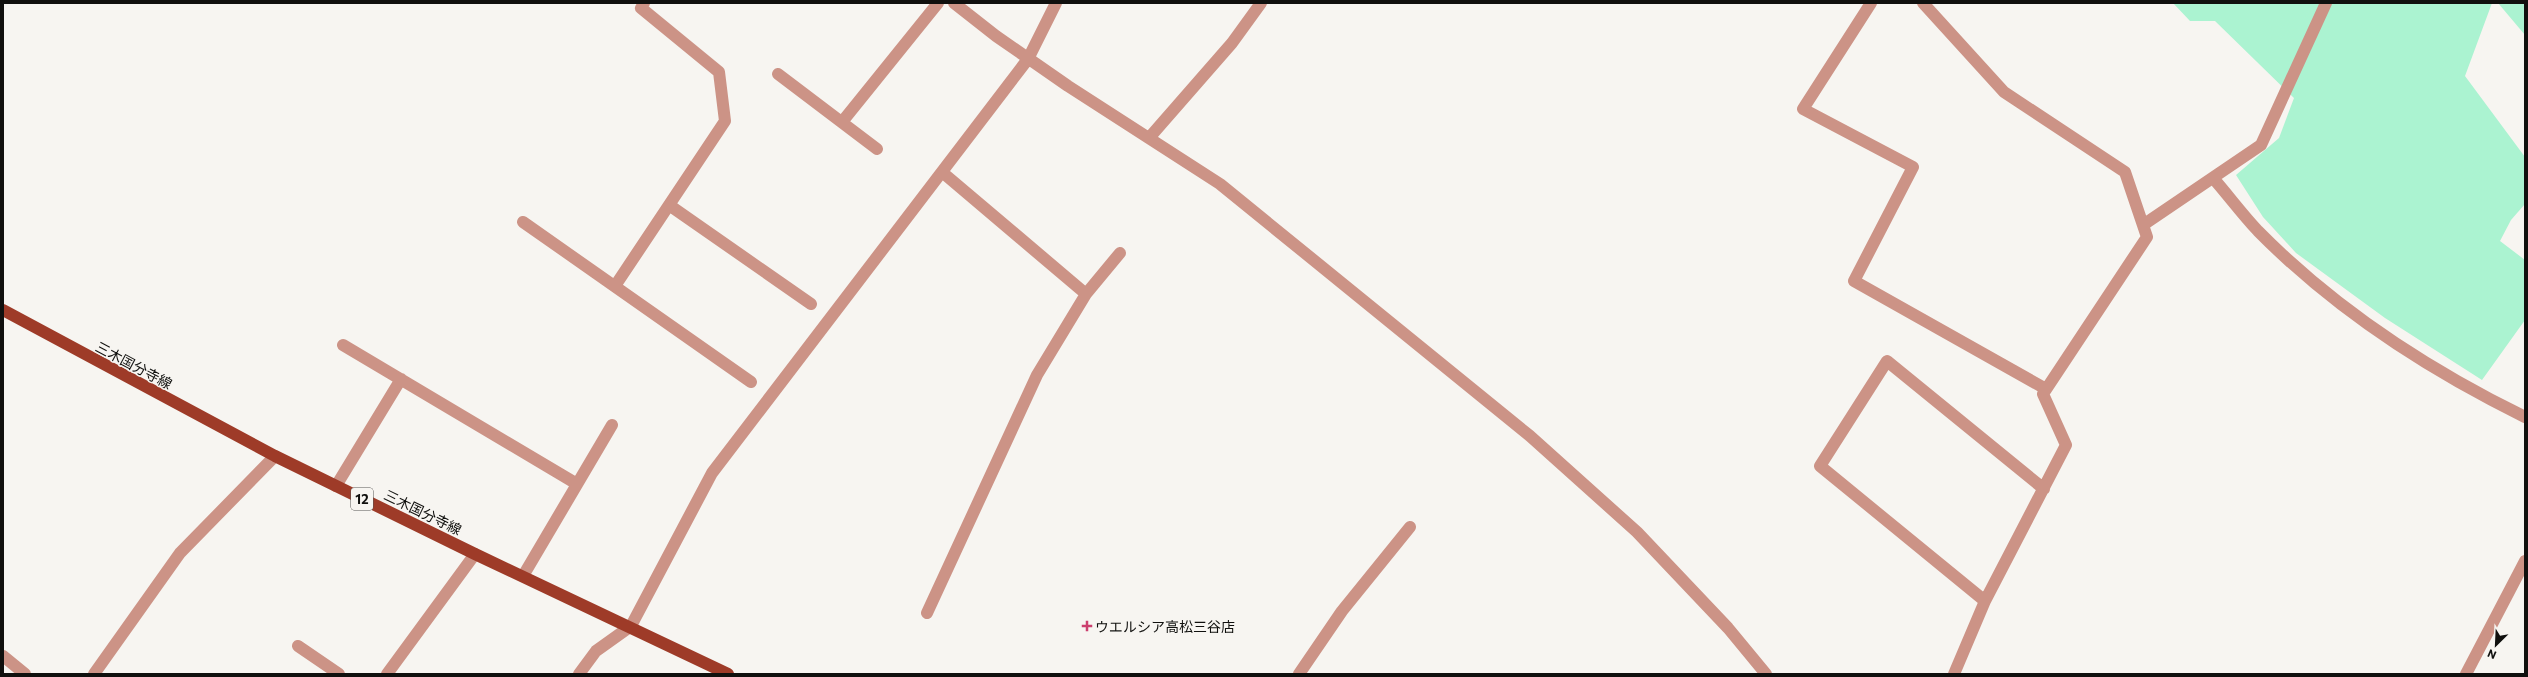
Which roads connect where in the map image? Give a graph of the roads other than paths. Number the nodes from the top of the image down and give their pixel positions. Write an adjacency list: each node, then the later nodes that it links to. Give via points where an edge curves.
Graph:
1 (644, 3): 16 (street, via 641,8 719,72 725,121)
2 (938, 3): 11 (street)
3 (954, 3): 9 (street)
4 (1056, 3): 9 (street)
5 (1261, 3): 12 (street, via 1232,43)
6 (1871, 3): 27 (street, via 1803,109 1913,167 1854,281)
7 (1922, 3): 18 (street, via 2004,92 2124,172)
8 (2326, 3): 15 (street, via 2261,145)
9 (1028, 59): 12 (street); 14 (street)
10 (778, 74): 11 (street)
11 (842, 122): 13 (street)
12 (1149, 138): 50 (street, via 1220,184 1530,436 1637,532 1728,628)
13 (877, 149)
14 (942, 172): 21 (street); 40 (street, via 712,473)
15 (2213, 178): 18 (street); 28 (street, via 2257,230 2325,293 2413,355 2479,394)
16 (669, 205): 20 (street); 22 (street)
17 (523, 222): 20 (street)
18 (2143, 225): 27 (street, via 2147,237)
19 (1120, 253): 21 (street)
20 (615, 286): 26 (street)
21 (1086, 294): 39 (street, via 1037,375)
22 (811, 304)
23 (3, 310): 30 (main road, 三木国分寺線 / 12)
24 (343, 345): 25 (street)
25 (401, 380): 31 (street); 32 (street)
26 (750, 382)
27 (2046, 389): 33 (street, via 2043,394 2066,445)
28 (2525, 417)
29 (612, 425): 31 (street)
30 (275, 456): 32 (main road, 三木国分寺線 / 12); 44 (street, via 180,553)
31 (577, 484): 37 (street)
32 (336, 486): 35 (main road, 三木国分寺線 / 12)
33 (2044, 489): 38 (street); 38 (street, via 1887,361 1820,466)
34 (1410, 527): 49 (street, via 1342,611)
35 (475, 554): 37 (main road, 三木国分寺線 / 12); 46 (street)
36 (2525, 561): 52 (street)
37 (523, 576): 40 (main road, 三木国分寺線 / 12)
38 (1985, 601): 51 (street)
39 (927, 613)
40 (631, 626): 47 (street, via 596,652); 48 (main road, 三木国分寺線 / 12)
41 (298, 646): 45 (street)
42 (3, 656): 43 (street)
43 (25, 674)
44 (94, 674)
45 (339, 674)
46 (387, 674)
47 (579, 674)
48 (728, 674)
49 (1299, 674)
50 (1766, 674)
51 (1954, 674)
52 (2466, 674)

